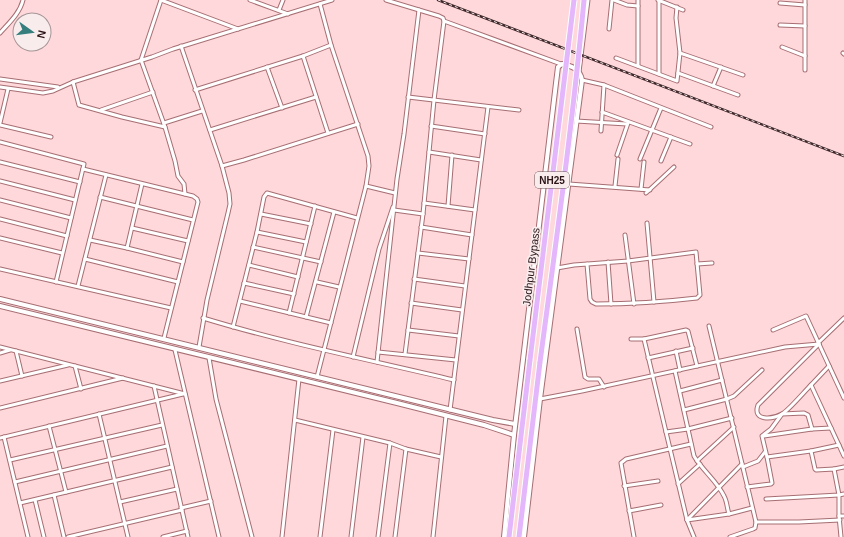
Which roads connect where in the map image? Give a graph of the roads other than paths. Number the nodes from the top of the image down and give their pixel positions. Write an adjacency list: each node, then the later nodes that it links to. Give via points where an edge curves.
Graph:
1 (24, 0): 28 (street)
2 (161, 0): 26 (street); 36 (street)
3 (250, 0): 19 (street)
4 (284, 0): 19 (street)
5 (332, 0): 15 (street)
6 (386, 0): 20 (street)
7 (574, 0): 318 (highway, Jodhpur Bypass / NH25, bridge)
8 (584, 0): 319 (highway, bridge)
9 (588, 0): 42 (street)
10 (613, 0): 17 (street); 27 (street)
11 (638, 0): 17 (street)
12 (659, 0): 18 (street); 44 (street)
13 (805, 0): 16 (street)
14 (780, 3): 16 (street)
15 (320, 4): 22 (street); 29 (street)
16 (805, 4): 25 (street)
17 (638, 6): 38 (street)
18 (677, 7): 21 (street); 32 (street)
19 (279, 10): 22 (street)
20 (419, 10): 23 (street, via 439,16); 58 (street)
21 (683, 10)
22 (288, 14): 26 (street)
23 (444, 21): 37 (street); 59 (street)
24 (780, 25): 25 (street)
25 (805, 26): 34 (street)
26 (238, 29): 30 (street)
27 (609, 29)
28 (0, 33)
29 (331, 45): 33 (street); 71 (street)
30 (181, 46): 36 (street); 54 (street)
31 (782, 47): 34 (street)
32 (680, 53): 40 (street); 43 (street)
33 (303, 56): 39 (street); 57 (street)
34 (805, 56): 41 (street)
35 (616, 58): 38 (street)
36 (141, 60): 48 (street); 55 (street)
37 (562, 64): 42 (street); 240 (street, via 558,67)
38 (638, 66): 44 (street)
39 (268, 67): 54 (street); 61 (street)
40 (721, 67): 45 (street); 50 (street)
41 (805, 70)
42 (579, 72): 47 (street)
43 (678, 73): 44 (street, via 677,81); 50 (street)
44 (658, 74)
45 (743, 75)
46 (0, 79): 52 (street)
47 (582, 80): 49 (street); 67 (street)
48 (73, 82): 52 (street); 63 (street, via 79,105)
49 (604, 86): 62 (street); 66 (street)
50 (714, 86): 56 (street)
51 (0, 87): 53 (street)
52 (59, 88): 53 (street, via 43,93)
53 (8, 89): 70 (street)
54 (196, 90): 65 (street)
55 (153, 92): 63 (street); 72 (street)
56 (738, 95)
57 (316, 97): 61 (street); 78 (street)
58 (408, 97): 59 (street); 105 (street)
59 (434, 100): 60 (street); 73 (street)
60 (488, 107): 64 (street); 79 (street)
61 (282, 108): 75 (street)
62 (661, 108): 74 (street); 76 (street)
63 (101, 110): 72 (street)
64 (519, 110)
65 (202, 111): 72 (street); 75 (street)
66 (602, 112): 68 (street); 69 (street)
67 (576, 121): 68 (street); 100 (street)
68 (602, 122): 69 (street); 77 (street)
69 (628, 123): 76 (street); 85 (street)
70 (0, 124): 80 (street)
71 (358, 124): 78 (street); 101 (street, via 368,156)
72 (164, 125): 107 (street)
73 (431, 126): 79 (street); 84 (street)
74 (711, 127)
75 (210, 130): 93 (street)
76 (652, 130): 81 (street); 88 (street)
77 (601, 131)
78 (328, 133): 93 (street)
79 (485, 134): 89 (street)
80 (51, 137)
81 (672, 137): 83 (street); 90 (street)
82 (0, 142): 95 (street, via 82,163)
83 (690, 144)
84 (429, 152): 86 (street); 112 (street)
85 (617, 155)
86 (452, 156): 89 (street); 115 (street)
87 (618, 159): 102 (street)
88 (640, 159)
89 (481, 160): 117 (street)
90 (662, 161)
91 (0, 162): 98 (street)
92 (644, 162): 103 (street)
93 (222, 166): 176 (street, via 230,204)
94 (674, 167): 104 (street)
95 (83, 169): 96 (street); 98 (street)
96 (106, 175): 99 (street); 108 (street)
97 (0, 181): 110 (street)
98 (80, 182): 110 (street)
99 (142, 184): 107 (street); 113 (street)
100 (569, 184): 102 (street); 153 (street)
101 (366, 186): 105 (street); 122 (street)
102 (615, 186): 103 (street)
103 (641, 189): 104 (street)
104 (650, 190): 106 (street)
105 (395, 193): 111 (street)
106 (646, 193)
107 (185, 194): 124 (street, via 193,196 198,202)
108 (100, 197): 113 (street); 134 (street)
109 (0, 200): 121 (street)
110 (75, 200): 121 (street)
111 (395, 201): 116 (street); 200 (street, via 379,249)
112 (424, 203): 115 (street); 120 (street)
113 (137, 206): 124 (street); 128 (street)
114 (315, 206): 118 (street); 119 (street, via 267,193); 126 (street)
115 (448, 206): 117 (street)
116 (394, 210): 120 (street); 197 (street)
117 (475, 210): 130 (street)
118 (334, 212): 122 (street); 147 (street)
119 (260, 214): 126 (street); 129 (street)
120 (423, 214): 127 (street)
121 (71, 218): 132 (street)
122 (357, 218): 163 (street)
123 (0, 219): 132 (street)
124 (193, 220): 135 (street)
125 (647, 223): 142 (street)
126 (311, 224): 136 (street)
127 (421, 227): 130 (street); 139 (street)
128 (132, 228): 135 (street); 138 (street)
129 (257, 232): 136 (street); 137 (street)
130 (472, 235): 144 (street)
131 (625, 235): 145 (street)
132 (66, 236): 140 (street)
133 (0, 238): 140 (street)
134 (90, 240): 138 (street); 143 (street)
135 (188, 241): 146 (street)
136 (306, 242): 141 (street)
137 (253, 247): 141 (street); 152 (street)
138 (127, 248): 146 (street)
139 (418, 252): 144 (street); 156 (street)
140 (62, 253): 157 (street)
141 (303, 258): 147 (street); 155 (street)
142 (650, 258): 145 (street); 151 (street, via 696,252); 167 (street)
143 (85, 259): 158 (street); 161 (street)
144 (469, 260): 162 (street)
145 (628, 261): 148 (street); 170 (street)
146 (183, 262): 158 (street)
147 (321, 262): 159 (street)
148 (608, 262): 150 (street); 169 (street)
149 (712, 263): 151 (street)
150 (587, 264): 153 (street); 169 (street, via 590,300 596,304)
151 (697, 264): 167 (street, via 701,292 699,297)
152 (249, 265): 155 (street); 160 (street)
153 (557, 268): 228 (street)
154 (0, 269): 157 (street)
155 (298, 277): 164 (street)
156 (414, 279): 162 (street); 168 (street)
157 (56, 282): 161 (street)
158 (178, 282): 172 (street)
159 (316, 282): 163 (street); 175 (street)
160 (244, 283): 164 (street); 166 (street)
161 (78, 286): 172 (street)
162 (465, 286): 173 (street)
163 (339, 287): 178 (street)
164 (294, 294): 174 (street)
165 (0, 299): 185 (street)
166 (240, 301): 174 (street); 180 (street)
167 (654, 302): 170 (street)
168 (411, 303): 173 (street); 182 (street)
169 (611, 304): 170 (street)
170 (634, 304)
171 (0, 306): 193 (street)
172 (171, 308): 185 (street)
173 (462, 310): 184 (street)
174 (289, 313): 175 (street)
175 (306, 317): 178 (street)
176 (203, 318): 180 (street); 190 (street)
177 (844, 318): 188 (street)
178 (331, 323): 194 (street)
179 (709, 326): 205 (street)
180 (233, 327): 194 (street)
181 (577, 329): 223 (street, via 585,377 599,378)
182 (408, 330): 184 (street); 199 (street)
183 (774, 330): 188 (street, via 806,316)
184 (459, 336): 203 (street)
185 (164, 338): 190 (street)
186 (631, 338): 187 (street)
187 (644, 338): 191 (street, via 686,330); 202 (street)
188 (819, 344): 205 (street, via 785,347); 209 (street); 235 (street, via 757,408 763,419)
189 (0, 347): 192 (street)
190 (199, 347): 214 (street)
191 (693, 348): 196 (street); 208 (street)
192 (12, 350): 195 (street); 198 (street)
193 (175, 350): 201 (street); 226 (street)
194 (323, 350): 200 (street); 214 (street)
195 (16, 351): 206 (street); 213 (street)
196 (676, 351): 202 (street); 210 (street)
197 (378, 352): 199 (street); 204 (street)
198 (0, 353)
199 (405, 354): 203 (street)
200 (353, 357): 204 (street)
201 (209, 358): 217 (street); 310 (street, via 216,399)
202 (648, 358): 215 (street)
203 (456, 360): 218 (street)
204 (377, 362): 218 (street)
205 (717, 362): 208 (street); 219 (street)
206 (71, 365): 207 (street); 213 (street)
207 (75, 366): 216 (street); 224 (street)
208 (697, 366): 210 (street)
209 (829, 366): 222 (street); 227 (street)
210 (680, 370): 212 (street)
211 (762, 370): 229 (street, via 739,392)
212 (675, 371): 215 (street); 225 (street)
213 (22, 376): 220 (street)
214 (317, 376): 232 (street)
215 (652, 376): 223 (street); 247 (street)
216 (124, 378): 221 (street); 224 (street)
217 (300, 380): 236 (street); 238 (street)
218 (454, 380): 232 (street)
219 (722, 380): 225 (street); 229 (street)
220 (0, 381)
221 (154, 386): 226 (street); 230 (street)
222 (811, 386): 235 (street); 243 (street)
223 (604, 387): 228 (street)
224 (81, 389): 231 (street)
225 (680, 391): 233 (street)
226 (185, 394): 230 (street); 287 (street)
227 (844, 398)
228 (540, 399): 320 (street)
229 (727, 399): 233 (street); 237 (street)
230 (157, 400): 234 (street); 239 (street)
231 (0, 408)
232 (450, 410): 240 (street)
233 (684, 410): 244 (street)
234 (99, 414): 241 (street); 252 (street)
235 (782, 414): 245 (street, via 804,413 808,415); 249 (street)
236 (446, 416): 248 (street); 263 (street)
237 (732, 418): 242 (street); 244 (street)
238 (295, 420): 246 (street); 311 (street)
239 (162, 424): 252 (street); 256 (street)
240 (516, 424): 248 (street)
241 (49, 426): 251 (street); 258 (street)
242 (734, 426): 267 (street); 268 (street)
243 (831, 428): 245 (street); 255 (street)
244 (688, 429): 247 (street); 254 (street)
245 (812, 429): 249 (street)
246 (333, 430): 250 (street); 312 (street)
247 (666, 432): 259 (street)
248 (514, 435): 317 (street)
249 (762, 436): 261 (street)
250 (363, 437): 253 (street); 313 (street)
251 (2, 438): 266 (street)
252 (105, 438): 258 (street); 265 (street)
253 (390, 443): 257 (street); 314 (street)
254 (691, 444): 259 (street); 267 (street)
255 (839, 445): 260 (street); 262 (street)
256 (167, 446): 265 (street); 269 (street)
257 (406, 449): 263 (street); 315 (street)
258 (55, 450): 266 (street); 272 (street)
259 (669, 450): 276 (street); 277 (street, via 622,462)
260 (811, 451): 264 (street); 271 (street, via 814,469)
261 (765, 452): 264 (street); 268 (street, via 758,461)
262 (844, 456)
263 (441, 457): 316 (street)
264 (767, 457): 279 (street, via 772,483)
265 (110, 458): 272 (street); 273 (street)
266 (10, 460): 275 (street)
267 (699, 462): 276 (street); 278 (street)
268 (743, 465): 278 (street); 279 (street)
269 (172, 467): 273 (street); 280 (street)
270 (844, 467): 271 (street)
271 (834, 469): 284 (street)
272 (60, 471): 275 (street); 281 (street)
273 (115, 480): 281 (street); 288 (street)
274 (658, 481): 277 (street)
275 (15, 482): 289 (street)
276 (678, 484): 297 (street)
277 (624, 486): 293 (street)
278 (719, 487): 294 (street, via 725,497); 297 (street)
279 (748, 487): 291 (street)
280 (177, 489): 288 (street); 292 (street)
281 (66, 492): 283 (street)
282 (844, 494): 284 (street)
283 (54, 495): 286 (street); 304 (street)
284 (839, 495): 285 (street); 296 (street)
285 (766, 499)
286 (35, 500): 289 (street); 303 (street)
287 (211, 501): 292 (street); 309 (street)
288 (120, 502): 299 (street)
289 (20, 503): 302 (street)
290 (662, 504): 293 (street)
291 (752, 508): 294 (street); 298 (street)
292 (182, 509): 299 (street); 300 (street)
293 (629, 511): 321 (street)
294 (729, 514): 297 (street)
295 (844, 516): 296 (street)
296 (839, 518): 298 (street, via 799,522); 324 (street)
297 (686, 520): 322 (street)
298 (756, 522): 323 (street, via 755,528)
299 (125, 523): 301 (street); 306 (street)
300 (187, 531): 307 (street); 308 (street)
301 (77, 536): 305 (street)
302 (28, 537)
303 (44, 537)
304 (64, 537)
305 (68, 537)
306 (128, 537)
307 (163, 537)
308 (188, 537)
309 (219, 537)
310 (252, 537)
311 (282, 537)
312 (320, 537)
313 (351, 537)
314 (378, 537)
315 (395, 537)
316 (433, 537)
317 (504, 537)
318 (509, 537)
319 (519, 537)
320 (524, 537)
321 (634, 537)
322 (694, 537)
323 (730, 537)
324 (841, 537)

